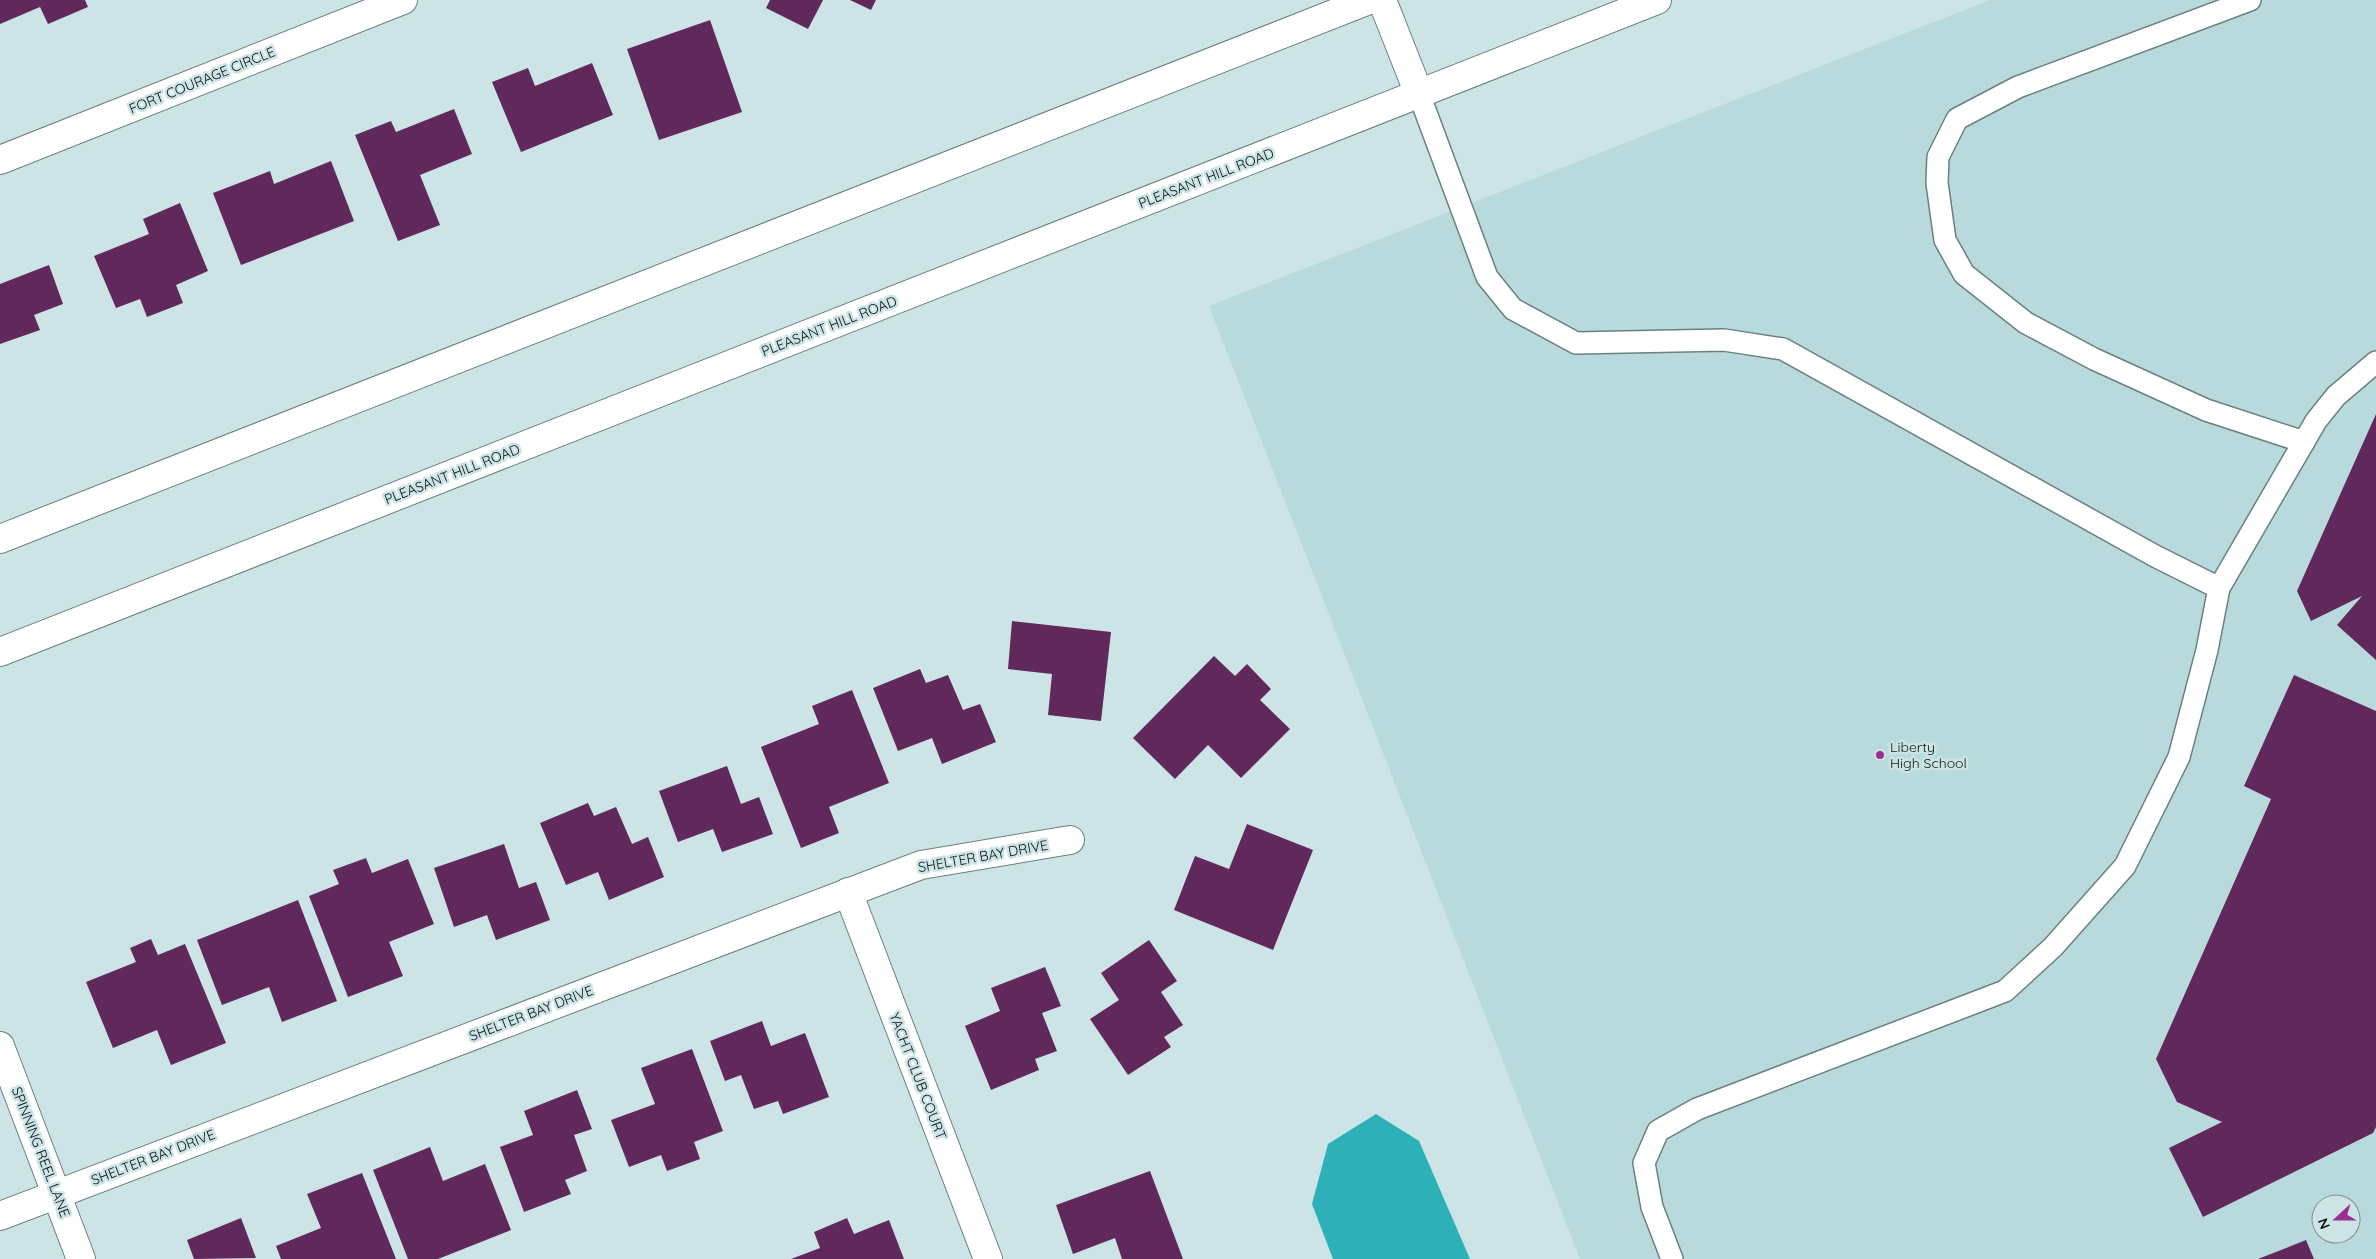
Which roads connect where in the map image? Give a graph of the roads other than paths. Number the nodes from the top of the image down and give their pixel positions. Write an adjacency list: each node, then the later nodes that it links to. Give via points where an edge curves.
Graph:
1 (403, 0): 7 (main road, FORT COURAGE CIRCLE)
2 (1369, 0): 10 (main road)
3 (1382, 0): 6 (main road)
4 (1657, 0): 6 (main road, PLEASANT HILL ROAD)
5 (2250, 0): 9 (lane, via 2018,87 1957,119 1938,157 1937,183 1946,240 1964,274 2026,323 2094,359 2206,410)
6 (1419, 94): 11 (lane, via 1487,277 1513,309 1576,342 1724,340 1783,348 2154,556); 12 (main road, PLEASANT HILL ROAD)
7 (0, 160)
8 (2376, 362): 9 (lane, via 2336,396)
9 (2304, 442): 11 (lane)
10 (0, 539)
11 (2219, 588): 20 (lane, via 2207,650 2179,757 2125,866 2052,947 2005,991 1697,1109 1658,1131 1644,1163 1652,1207)
12 (0, 652)
13 (1070, 840): 14 (main road, SHELTER BAY DRIVE, via 921,865)
14 (848, 892): 16 (main road, SHELTER BAY DRIVE); 19 (main road, YACHT CLUB COURT)
15 (0, 1046): 16 (main road, SPINNING REEL LANE)
16 (57, 1194): 17 (main road, SHELTER BAY DRIVE); 18 (main road, SPINNING REEL LANE)
17 (0, 1216)
18 (81, 1259)
19 (988, 1259)
20 (1672, 1259)

